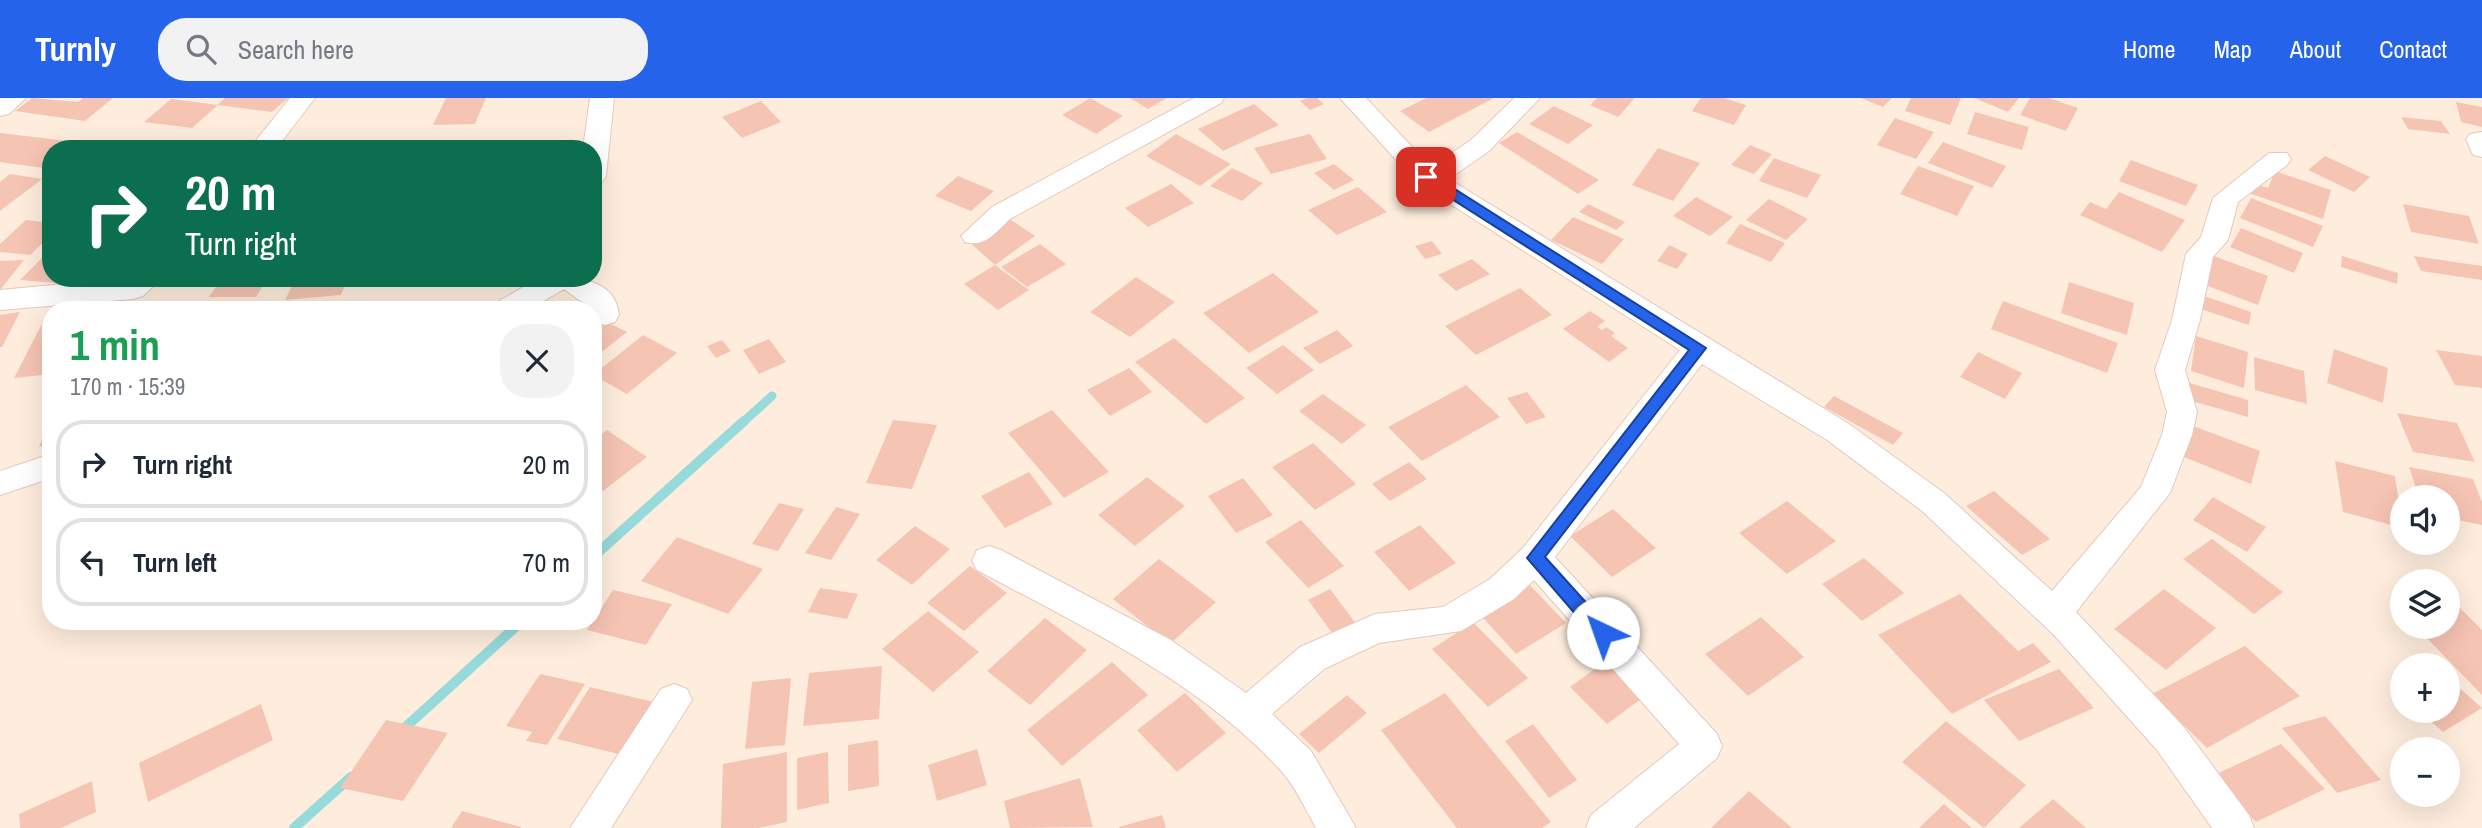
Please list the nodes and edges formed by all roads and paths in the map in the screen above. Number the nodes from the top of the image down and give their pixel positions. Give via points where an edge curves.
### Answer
1 (14, 98) edge
2 (303, 98) edge
3 (602, 98) edge
4 (1212, 98) edge
5 (1352, 98) edge
6 (1528, 98) edge
7 (0, 108) edge
8 (269, 140) edge
9 (597, 140) edge
10 (2278, 159) dead end
11 (1426, 177) junction
12 (975, 236) dead end
13 (136, 287) edge
14 (546, 287) edge
15 (581, 287) edge
16 (0, 300) edge
17 (521, 301) edge
18 (599, 301) edge
19 (602, 303) edge
20 (605, 315) dead end
21 (1698, 348) junction
22 (42, 469) edge
23 (0, 482) edge
24 (1535, 558) junction
25 (989, 560) dead end
26 (2054, 614) junction
27 (674, 700) dead end
28 (1247, 715) junction
29 (589, 828) edge
30 (1337, 828) edge
31 (1605, 828) edge
32 (2235, 828) edge

1 - 7 street
2 - 8 street
3 - 9 street
4 - 12 street via 1002,213
5 - 11 street
6 - 11 street via 1438,177
10 - 26 street via 2226,198 2214,240 2200,254 2186,320 2169,370 2182,412 2154,494
11 - 21 street
13 - 16 street
14 - 17 street
15 - 18 street
19 - 20 street
21 - 24 street
21 - 26 street via 1838,432 1933,502
22 - 23 street
24 - 28 street via 1502,589 1449,621 1376,629 1312,658
24 - 31 street via 1704,746
25 - 28 street via 1159,651
26 - 32 street via 2170,738
27 - 29 street
28 - 30 street via 1298,763

